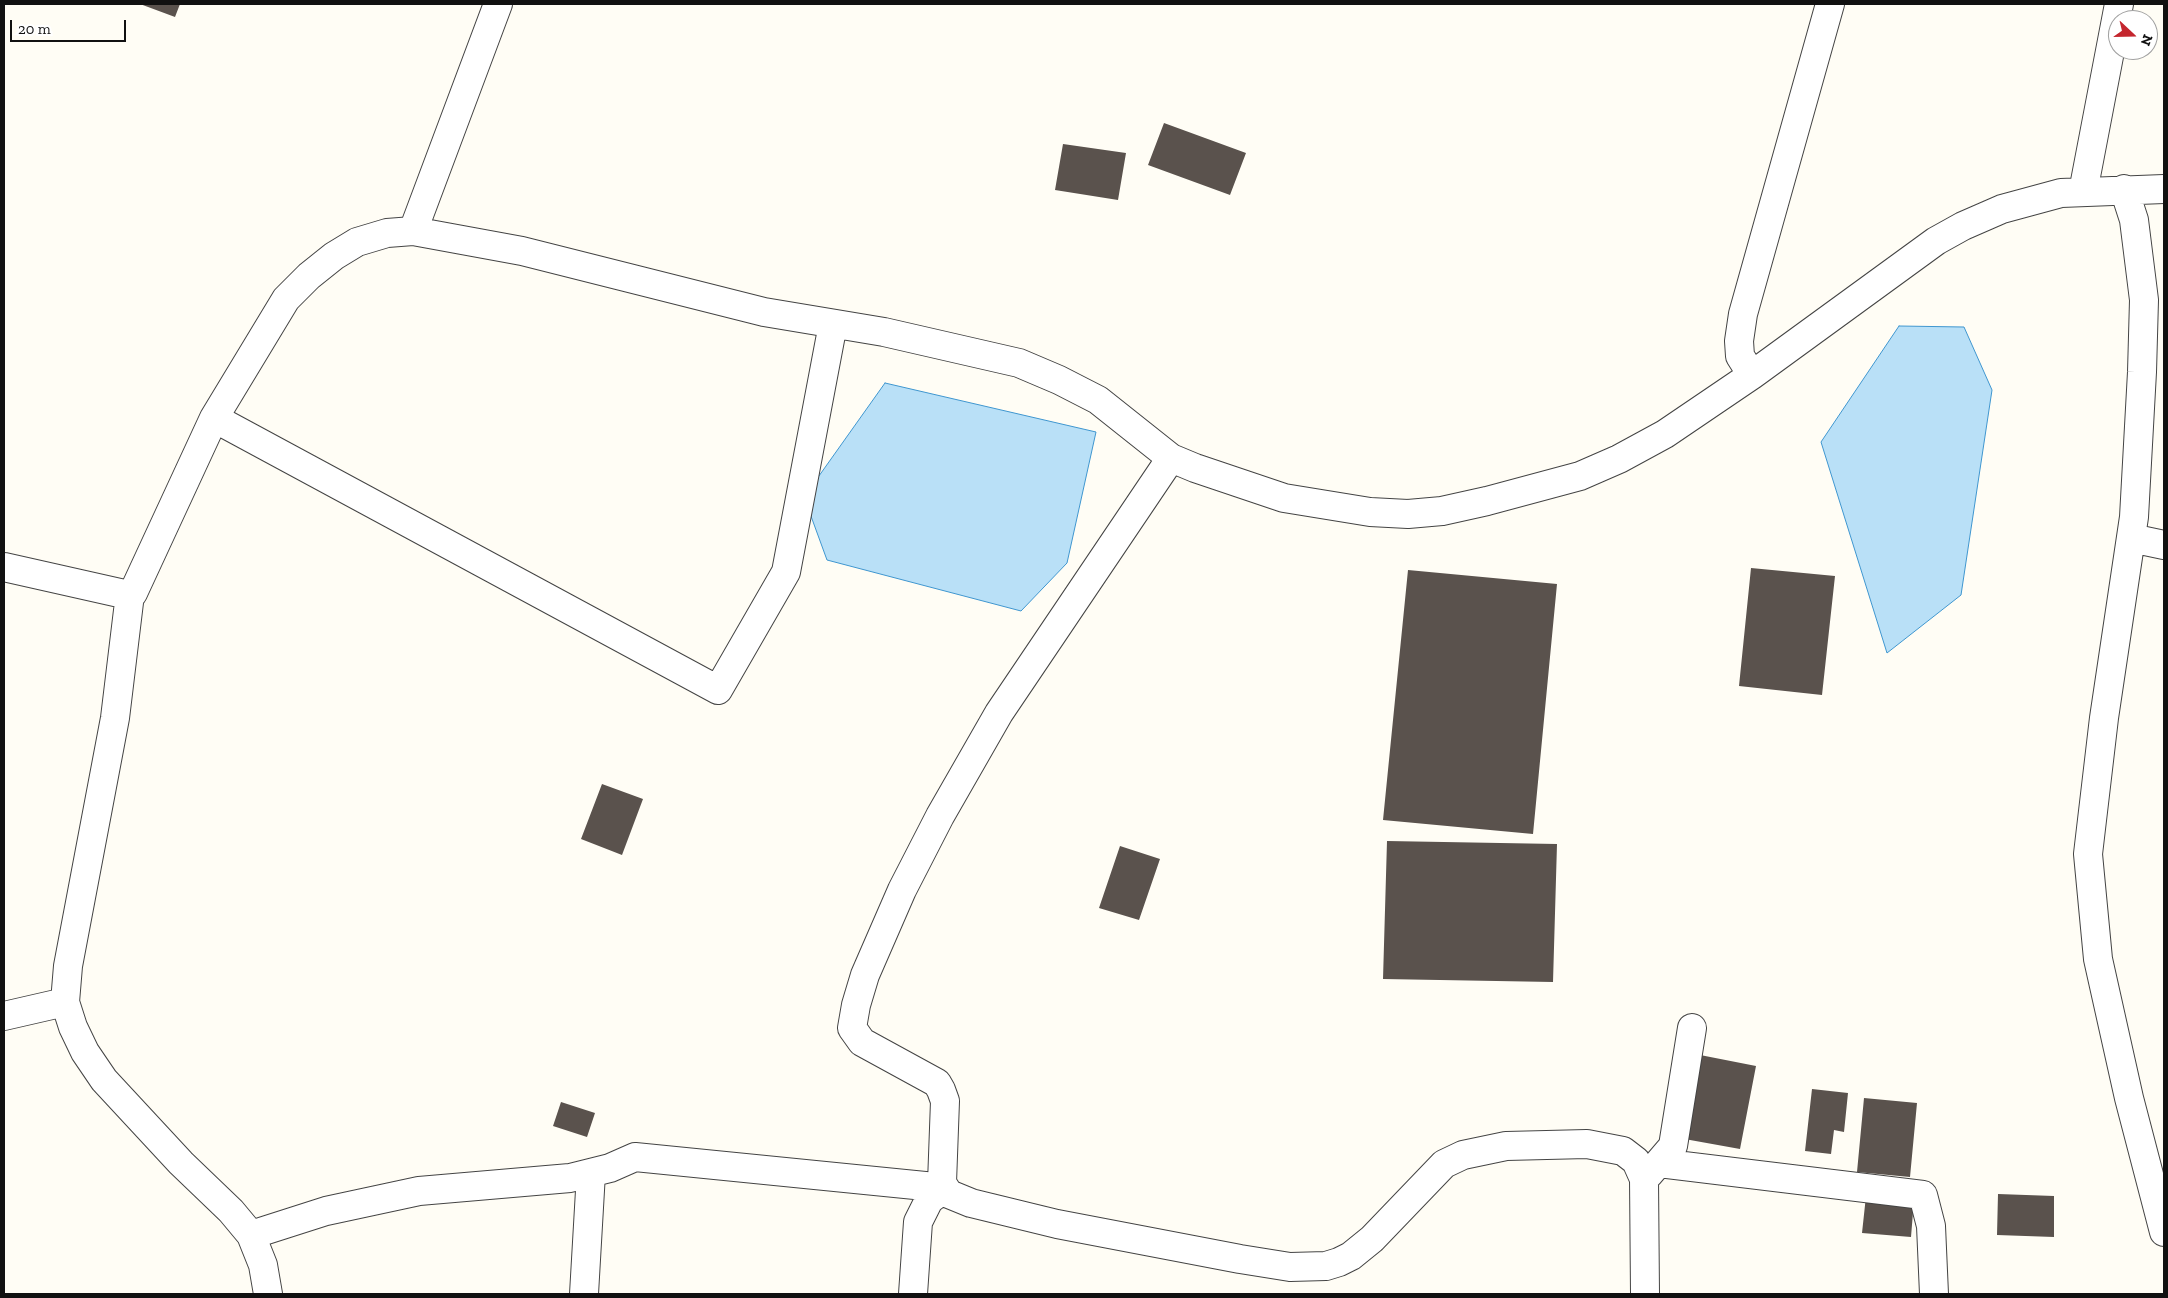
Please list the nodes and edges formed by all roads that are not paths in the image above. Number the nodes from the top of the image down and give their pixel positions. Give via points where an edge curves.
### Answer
1 (498, 4) edge
2 (1830, 4) edge
3 (2120, 4) edge
4 (2124, 189) junction
5 (2164, 189) edge
6 (2083, 192) junction
7 (413, 231) junction
8 (832, 324) junction
9 (1752, 375) junction
10 (214, 418) junction
11 (1172, 458) junction
12 (2130, 538) junction
13 (2164, 545) edge
14 (4, 567) edge
15 (130, 594) junction
16 (65, 1002) junction
17 (4, 1016) edge
18 (1692, 1028) dead end
19 (1744, 1158) dead end
20 (1659, 1163) junction
21 (591, 1173) junction
22 (945, 1188) junction
23 (2164, 1232) edge
24 (251, 1235) junction
25 (268, 1294) edge
26 (584, 1294) edge
27 (913, 1294) edge
28 (1645, 1294) edge
29 (1934, 1294) edge

1 - 7 street
2 - 9 street via 1743,314 1740,356
3 - 6 street
4 - 5 street
4 - 6 street
4 - 12 street via 2134,220 2144,300
6 - 9 street via 2061,193 2002,209 1963,226 1936,241
7 - 8 street via 522,251 764,312
7 - 10 street via 388,233 357,242 309,276 286,298
8 - 10 street via 786,572 718,690
8 - 11 street via 884,332 1019,363 1098,400
9 - 11 street via 1665,434 1619,459 1580,476 1442,511 1408,514 1370,512 1284,498
10 - 15 street via 136,589
11 - 22 street via 999,713 902,890 865,975 852,1028 862,1042 937,1083 942,1090 945,1102 942,1183
12 - 13 street
12 - 23 street via 2088,854 2098,959 2129,1098
14 - 15 street
15 - 16 street via 115,718 68,966
16 - 17 street
16 - 24 street via 85,1052 104,1080
18 - 20 street
19 - 20 street
20 - 22 street via 1636,1161 1623,1150 1587,1144 1506,1146 1481,1151 1444,1164 1372,1239 1350,1256 1326,1266 1308,1267 1222,1256 1057,1224 956,1198
20 - 28 street
20 - 29 street via 1923,1195 1931,1226
21 - 22 street via 635,1157
21 - 24 street via 570,1178 419,1191 326,1211
21 - 26 street
22 - 27 street via 929,1200 918,1222
24 - 25 street via 264,1265

